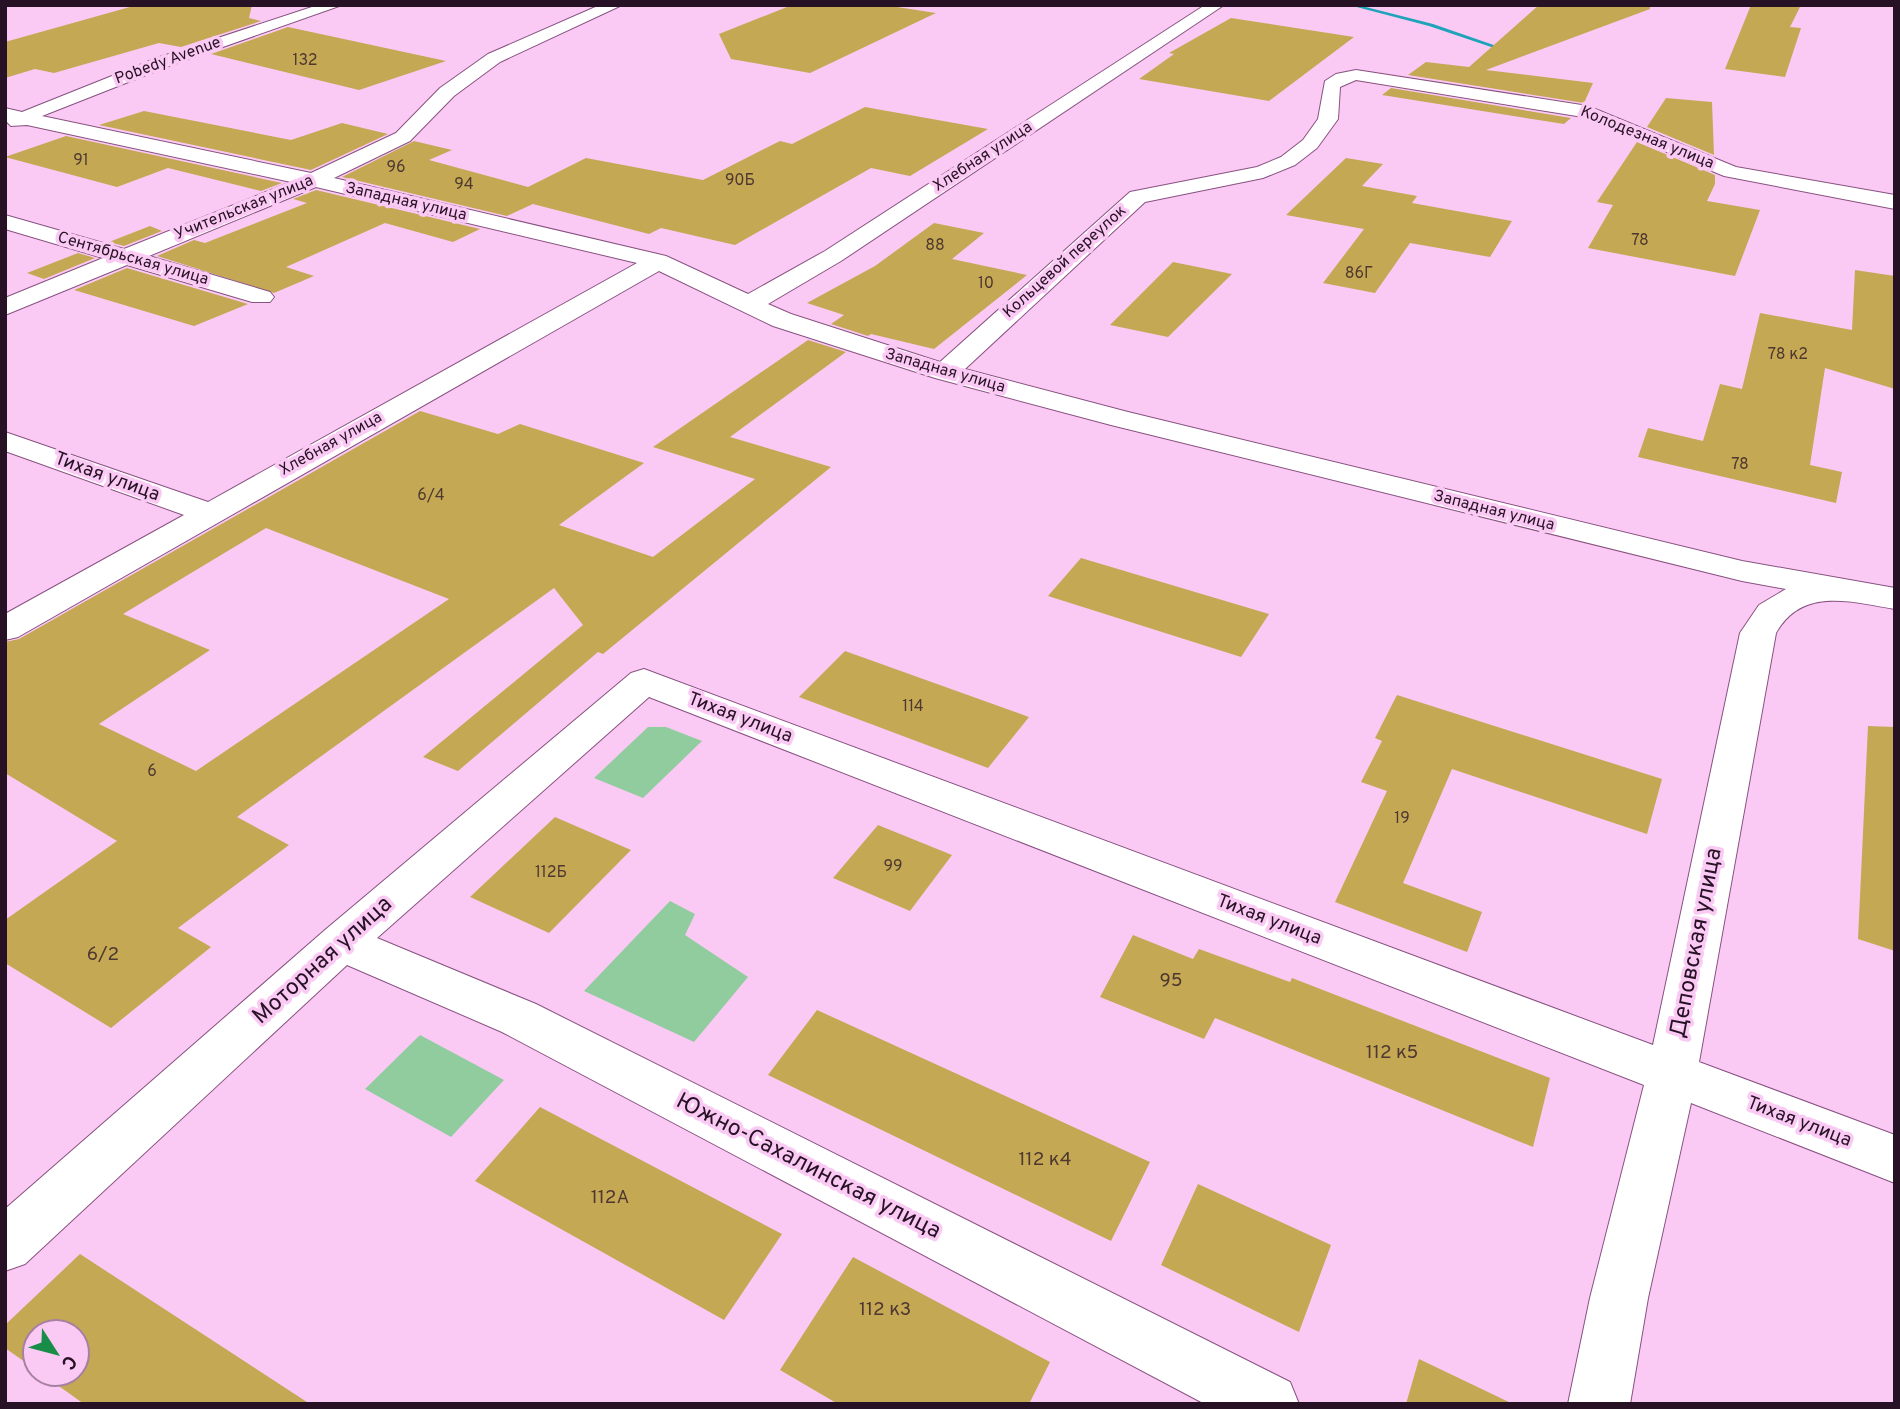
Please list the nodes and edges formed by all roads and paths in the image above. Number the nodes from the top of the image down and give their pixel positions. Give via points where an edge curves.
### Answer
1 (334, 5) edge
2 (614, 5) edge
3 (1216, 5) edge
4 (1356, 75) joint
5 (12, 119) edge
6 (314, 180) junction
7 (1895, 202) edge
8 (5, 222) edge
9 (126, 256) junction
10 (658, 261) junction
11 (261, 297) dead end
12 (748, 304) junction
13 (5, 307) edge
14 (945, 372) junction
15 (5, 441) edge
16 (209, 513) junction
17 (1895, 579) edge
18 (1829, 589) junction
19 (1895, 599) edge
20 (5, 629) edge
21 (645, 681) joint
22 (341, 943) junction
23 (1672, 1074) junction
24 (1895, 1158) edge
25 (5, 1245) edge
26 (1268, 1404) edge
27 (1599, 1404) edge

1 - 5 street, Pobedy Avenue
2 - 6 street, Учительская улица via 494,58 447,92 403,137
3 - 12 street, Хлебная улица via 832,256
4 - 7 street, Колодезная улица via 1588,112 1731,172
4 - 14 street, Кольцевой переулок via 1331,85 1328,119 1310,144 1288,161 1263,172 1138,197
5 - 6 street, Западная улица
6 - 9 street, Учительская улица
6 - 10 street, Западная улица
8 - 9 street, Сентябрьская улица
9 - 11 street, Сентябрьская улица
9 - 13 street, Учительская улица
10 - 12 street, Западная улица
10 - 16 street, Хлебная улица
12 - 14 street, Западная улица via 859,347
14 - 18 street, Западная улица via 1161,429
15 - 16 street, Тихая улица
16 - 20 street, Хлебная улица
17 - 18 street, Деповская улица
18 - 19 street, Западная улица
18 - 23 street, Деповская улица via 1787,600 1769,612 1758,633
21 - 22 street, Моторная улица
21 - 23 street, Тихая улица
22 - 25 street, Моторная улица
22 - 26 street, Южно-Сахалинская улица via 519,1018
23 - 24 street, Тихая улица
23 - 27 street, Деповская улица

